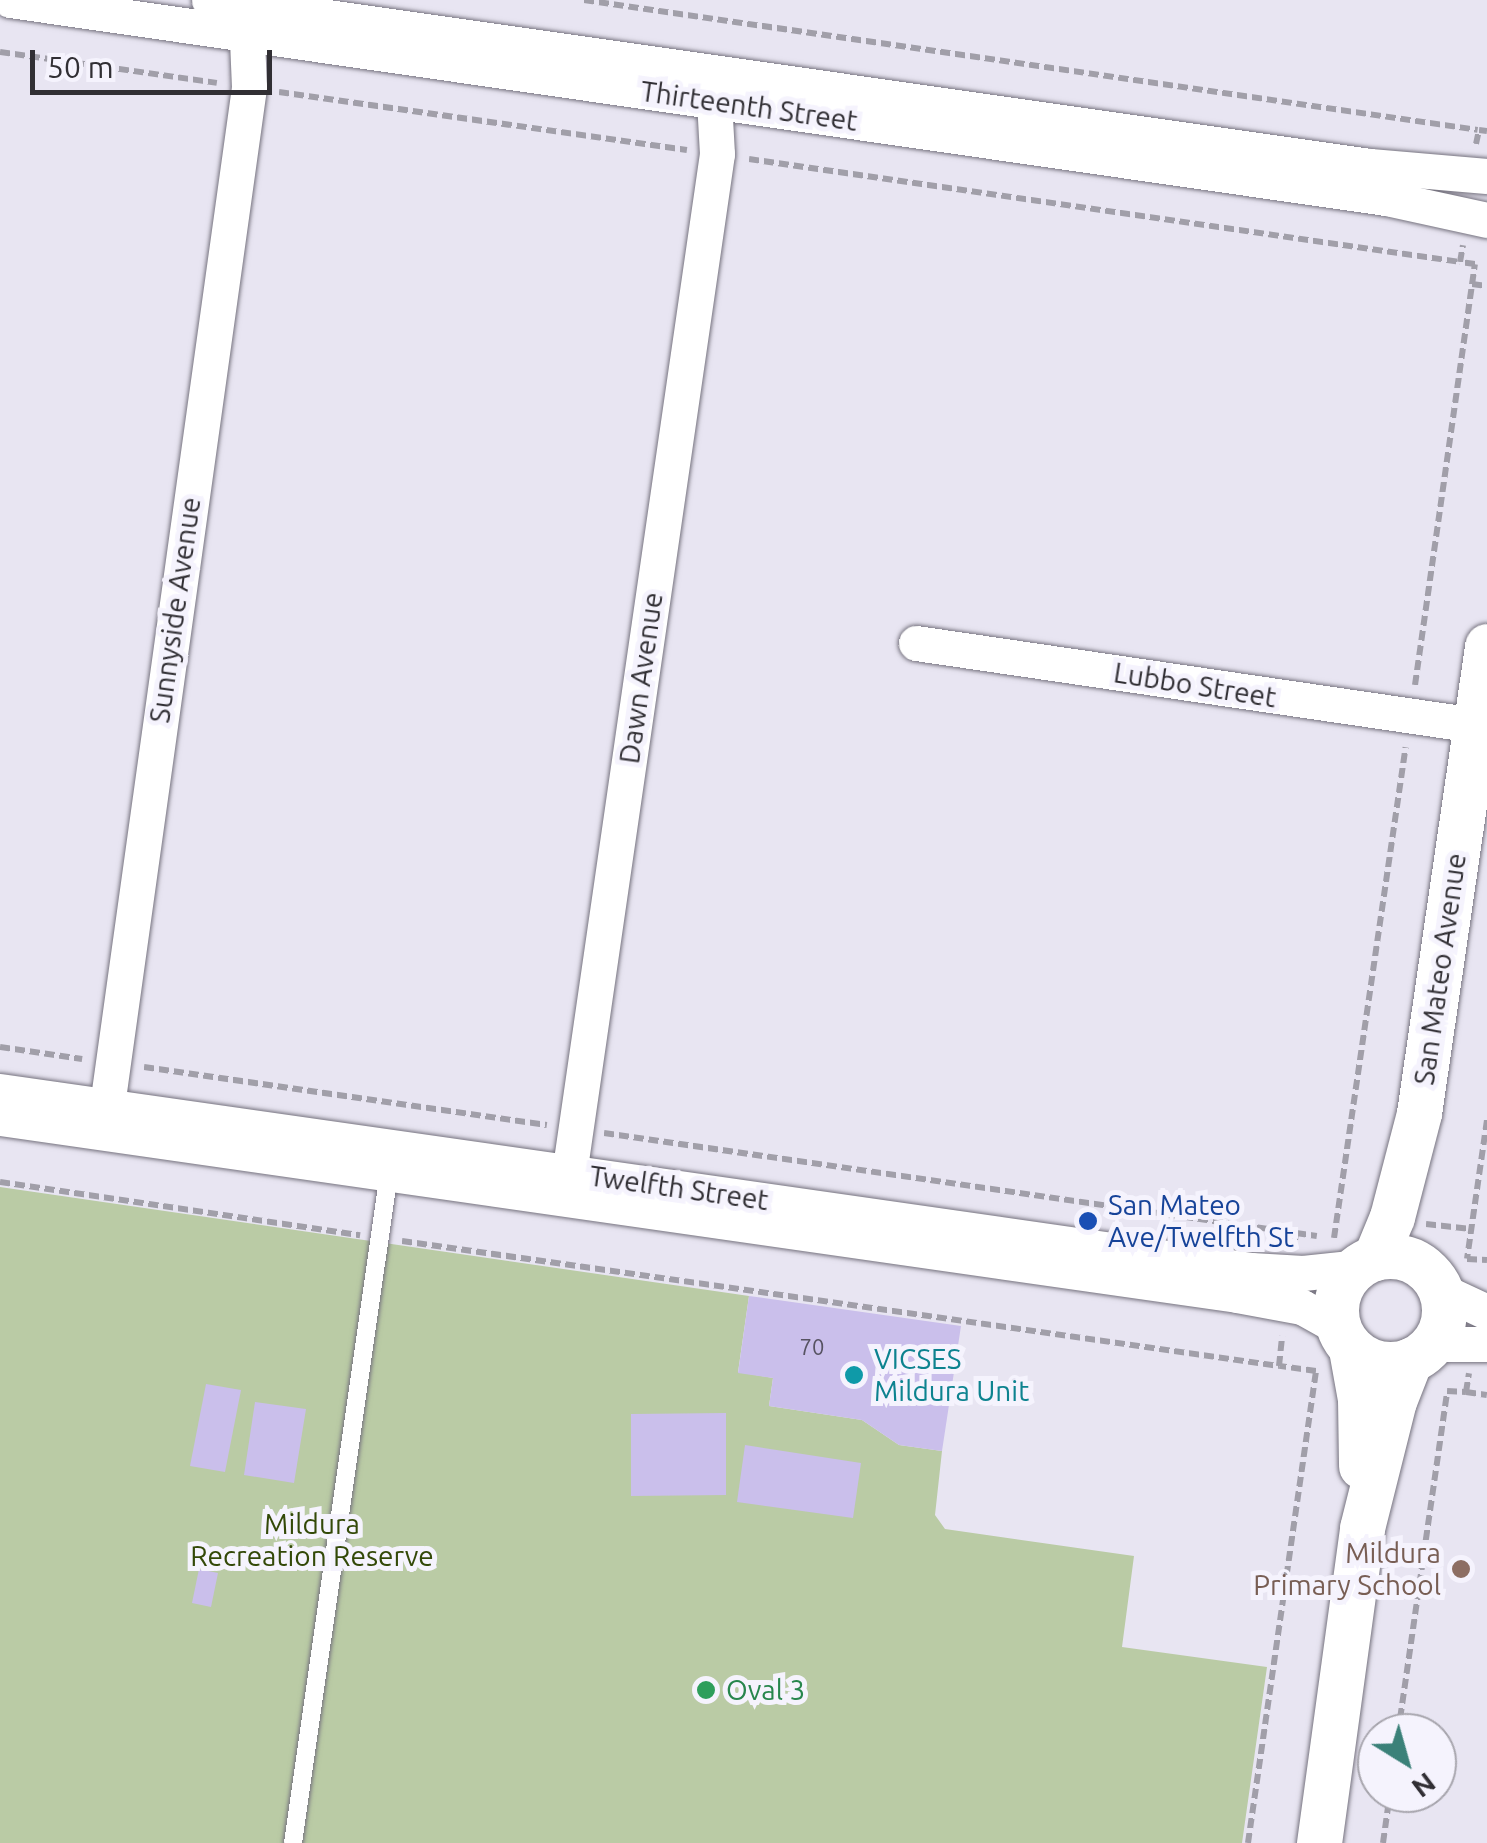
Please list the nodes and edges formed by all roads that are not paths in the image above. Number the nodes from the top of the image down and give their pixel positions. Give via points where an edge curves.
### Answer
1 (209, 0) edge
2 (21, 1) edge
3 (260, 22) junction
4 (727, 89) junction
5 (1479, 176) edge
6 (1477, 218) edge
7 (916, 643) dead end
8 (1487, 646) edge
9 (1475, 725) junction
10 (0, 1091) edge
11 (1418, 1113) junction
12 (0, 1118) edge
13 (105, 1120) junction
14 (389, 1173) junction
15 (567, 1187) junction
16 (1366, 1262) junction
17 (1432, 1279) junction
18 (1288, 1288) junction
19 (1487, 1312) edge
20 (1344, 1338) junction
21 (1487, 1344) edge
22 (1421, 1352) junction
23 (1362, 1528) junction
24 (293, 1843) edge
25 (1319, 1843) edge

1 - 3 street, Thirteenth Street
2 - 3 street, Thirteenth Street
3 - 4 street, Thirteenth Street
3 - 13 street, Sunnyside Avenue
4 - 5 street, Thirteenth Street
4 - 6 street, Thirteenth Street
4 - 15 street, Dawn Avenue
7 - 9 street, Lubbo Street
8 - 9 street, San Mateo Avenue
9 - 11 street, San Mateo Avenue
10 - 13 street, Twelfth Street
11 - 16 street, San Mateo Avenue via 1392,1217
11 - 17 street, San Mateo Avenue
12 - 13 street, Twelfth Street
13 - 14 street, Twelfth Street
13 - 15 street, Twelfth Street
14 - 15 street, Twelfth Street
14 - 24 lane
15 - 18 street, Twelfth Street
16 - 17 street via 1392,1256
16 - 18 street, Twelfth Street
16 - 20 street via 1338,1293
17 - 19 street
17 - 22 street via 1444,1318
18 - 20 street, Twelfth Street
20 - 22 street via 1379,1364
20 - 23 street via 1360,1399
21 - 22 street
22 - 23 street via 1394,1402
23 - 25 street

